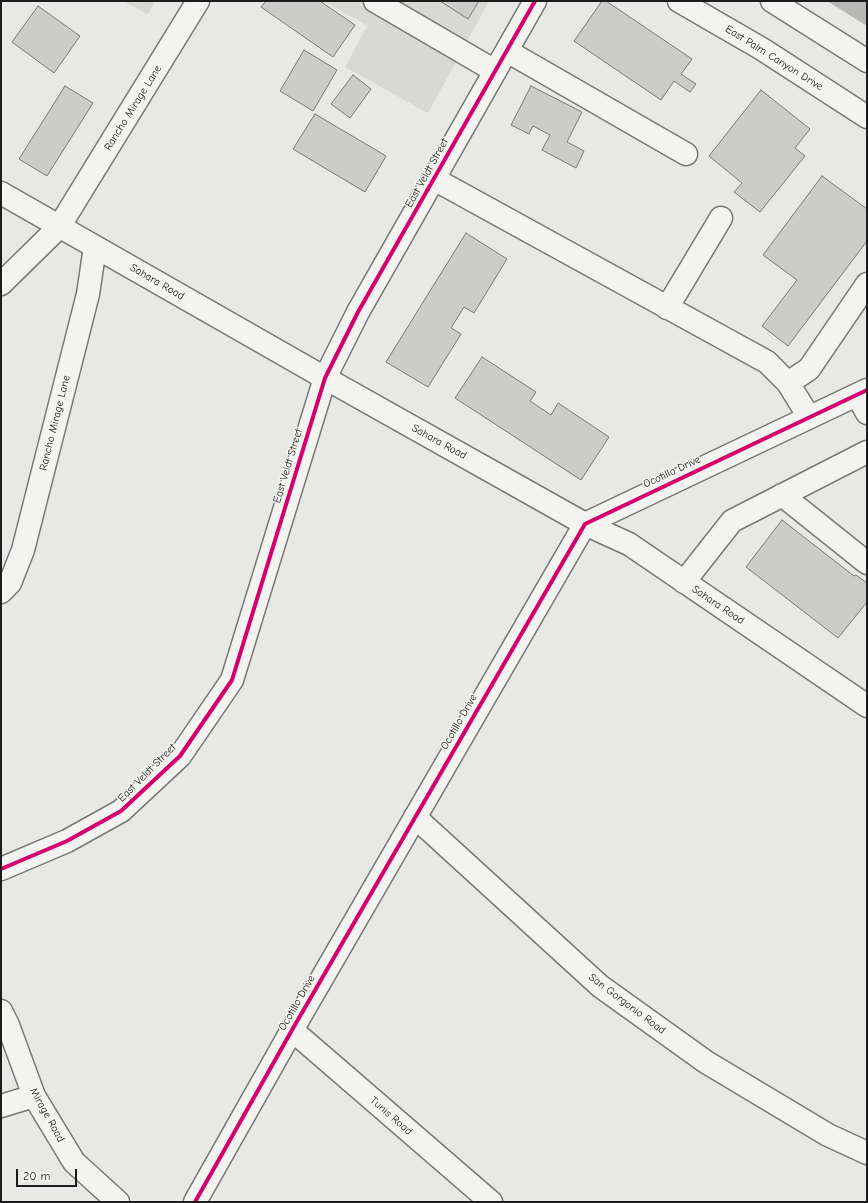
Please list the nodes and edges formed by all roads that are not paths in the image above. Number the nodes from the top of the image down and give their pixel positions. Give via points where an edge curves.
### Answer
1 (198, 1) edge
2 (535, 1) edge
3 (679, 1) edge
4 (772, 1) edge
5 (382, 5) edge
6 (507, 51) junction
7 (867, 61) edge
8 (495, 71) junction
9 (867, 117) edge
10 (686, 154) dead end
11 (434, 179) junction
12 (1, 193) edge
13 (721, 218) dead end
14 (59, 227) junction
15 (95, 247) junction
16 (1, 284) edge
17 (867, 284) edge
18 (667, 308) junction
19 (325, 378) junction
20 (788, 383) junction
21 (864, 399) edge
22 (809, 417) junction
23 (867, 452) edge
24 (782, 495) junction
25 (585, 524) junction
26 (867, 563) edge
27 (684, 582) junction
28 (1, 592) edge
29 (867, 706) edge
30 (415, 817) junction
31 (1, 869) edge
32 (1, 1012) edge
33 (292, 1030) junction
34 (34, 1096) junction
35 (1, 1106) edge
36 (867, 1153) edge
37 (118, 1202) edge
38 (195, 1202) edge
39 (491, 1202) edge

1 - 14 street, Rancho Mirage Lane
2 - 6 street, East Veldt Street
3 - 9 street, East Palm Canyon Drive via 762,49
4 - 7 street
5 - 8 street
6 - 8 street, East Veldt Street
6 - 10 street
8 - 11 street, East Veldt Street
11 - 18 street
11 - 19 street, East Veldt Street via 358,312
12 - 14 street, Sahara Road
13 - 18 street
14 - 15 street, Sahara Road
14 - 16 street, Rancho Mirage Lane
15 - 19 street, Sahara Road
15 - 28 street, Rancho Mirage Lane via 88,294 23,550 10,583
17 - 20 street via 809,368
18 - 20 street via 767,362
19 - 25 street, Sahara Road
19 - 31 street, East Veldt Street via 232,680 180,756 121,811 67,841
20 - 22 street
21 - 22 street, Ocotillo Drive
22 - 25 street, Ocotillo Drive
23 - 24 street
24 - 26 street
24 - 27 street via 732,521
25 - 27 street, Sahara Road via 629,544
25 - 30 street, Ocotillo Drive
27 - 29 street, Sahara Road
30 - 33 street, Ocotillo Drive
30 - 36 street, San Gorgonio Road via 600,986 706,1062 828,1135
32 - 34 street, Mirage Road
33 - 38 street, Ocotillo Drive
33 - 39 street, Tunis Road
34 - 35 street
34 - 37 street, Mirage Road via 74,1162

